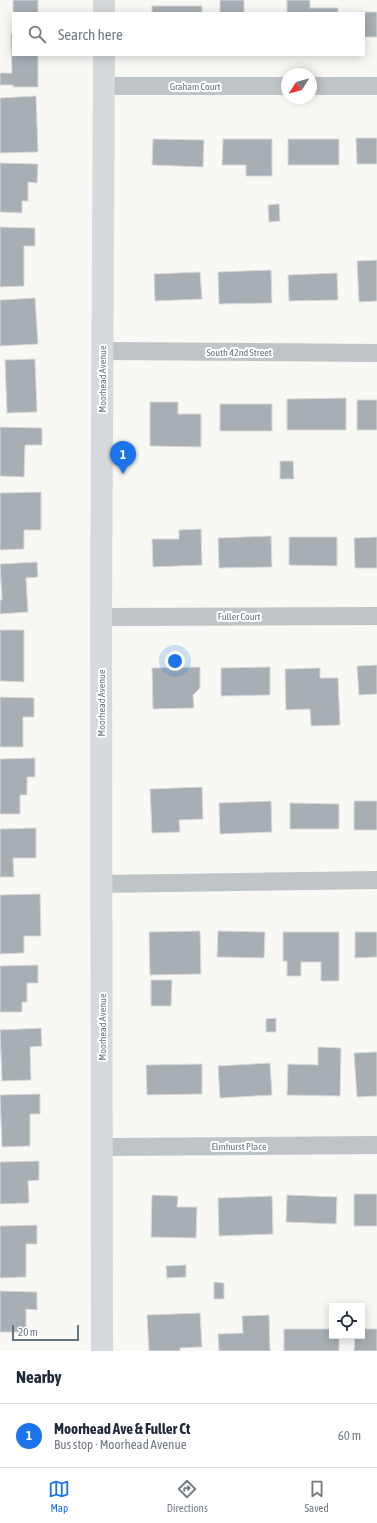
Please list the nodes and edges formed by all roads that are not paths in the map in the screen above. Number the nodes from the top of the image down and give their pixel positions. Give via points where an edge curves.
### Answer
1 (104, 0) edge
2 (104, 12) edge
3 (104, 56) edge
4 (104, 86) junction
5 (281, 86) edge
6 (317, 86) edge
7 (377, 86) edge
8 (102, 351) junction
9 (377, 353) edge
10 (377, 616) edge
11 (101, 617) junction
12 (377, 880) edge
13 (101, 884) junction
14 (377, 1145) edge
15 (102, 1147) junction
16 (102, 1351) edge

1 - 2 street
3 - 4 street, Moorhead Avenue
4 - 5 street, Graham Court
4 - 8 street, Moorhead Avenue
6 - 7 street
8 - 9 street, South 42nd Street
8 - 11 street, Moorhead Avenue
10 - 11 street, Fuller Court
11 - 13 street, Moorhead Avenue
12 - 13 street
13 - 15 street, Moorhead Avenue
14 - 15 street, Elmhurst Place
15 - 16 street, Moorhead Avenue

